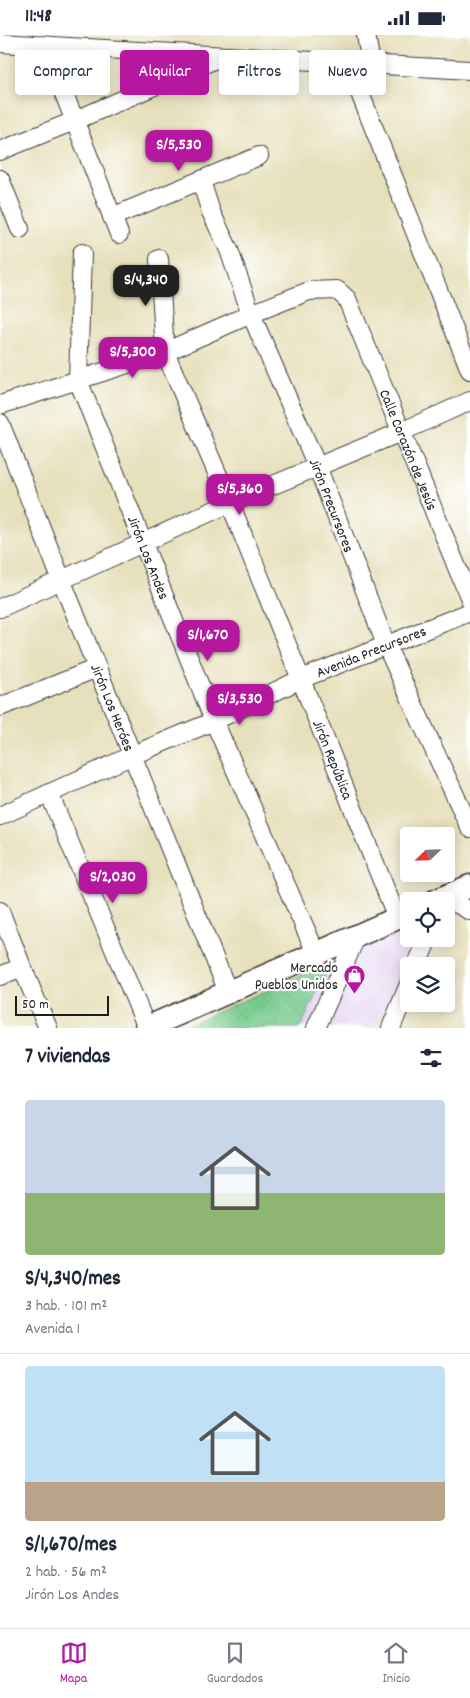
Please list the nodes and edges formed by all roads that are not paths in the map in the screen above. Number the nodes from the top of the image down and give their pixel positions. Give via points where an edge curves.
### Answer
1 (366, 35) edge
2 (0, 43) edge
3 (45, 45) junction
4 (369, 50) edge
5 (219, 55) edge
6 (219, 57) edge
7 (386, 65) edge
8 (470, 69) edge
9 (361, 95) edge
10 (74, 121) junction
11 (0, 151) edge
12 (259, 155) dead end
13 (0, 179) edge
14 (201, 181) junction
15 (112, 217) junction
16 (20, 229) dead end
17 (119, 234) dead end
18 (82, 253) dead end
19 (159, 259) dead end
20 (251, 314) junction
21 (165, 352) junction
22 (470, 370) edge
23 (78, 380) junction
24 (470, 401) edge
25 (0, 405) edge
26 (0, 423) edge
27 (400, 432) junction
28 (317, 466) junction
29 (230, 503) junction
30 (143, 543) junction
31 (61, 579) junction
32 (470, 599) edge
33 (0, 609) edge
34 (470, 612) edge
35 (386, 645) junction
36 (97, 668) junction
37 (301, 679) junction
38 (0, 707) edge
39 (214, 721) junction
40 (133, 755) junction
41 (49, 793) junction
42 (0, 815) edge
43 (470, 828) edge
44 (470, 886) edge
45 (455, 893) edge
46 (455, 905) edge
47 (400, 908) edge
48 (0, 911) edge
49 (470, 911) edge
50 (400, 916) edge
51 (357, 935) junction
52 (316, 953) junction
53 (22, 967) junction
54 (0, 976) edge
55 (228, 992) junction
56 (400, 1006) edge
57 (48, 1028) edge
58 (146, 1028) edge
59 (316, 1028) edge
60 (391, 1028) edge

1 - 4 street
2 - 3 street
3 - 5 street
3 - 10 street
6 - 10 street
7 - 8 street
9 - 22 street
10 - 11 street
10 - 15 street
12 - 14 street
13 - 16 street
14 - 15 street
14 - 20 street, Jirón Precursores
15 - 17 street
18 - 23 street
19 - 21 street, Jirón República
20 - 21 street
20 - 27 street, Calle Corazón de Jesús via 309,291 336,289 347,299
20 - 28 street, Jirón Precursores
21 - 23 street
21 - 29 street, Jirón República
23 - 25 street
23 - 30 street, Jirón Los Andes
24 - 27 street
26 - 31 street, Jirón Los Heróes
27 - 28 street
27 - 32 street, Calle Corazón de Jesús
28 - 29 street
28 - 35 street, Jirón Precursores
29 - 30 street
29 - 37 street, Jirón República
30 - 31 street
30 - 39 street, Jirón Los Andes
31 - 33 street
31 - 36 street, Jirón Los Heróes
34 - 35 street, Avenida Precursores
35 - 37 street, Avenida Precursores
35 - 43 street, Jirón Precursores
36 - 38 street
36 - 40 street, Jirón Los Heróes
37 - 39 street, Avenida Precursores
37 - 47 street, Jirón República
39 - 40 street, Avenida Precursores
39 - 52 street, Jirón Los Andes
40 - 41 street, Avenida Precursores
40 - 55 street, Jirón Los Heróes
41 - 42 street, Avenida Precursores
41 - 58 street
44 - 45 main road
46 - 49 street
48 - 53 street
50 - 51 main road
51 - 52 main road
51 - 59 street
52 - 55 main road
53 - 54 street
53 - 57 street
55 - 58 main road
56 - 60 street

